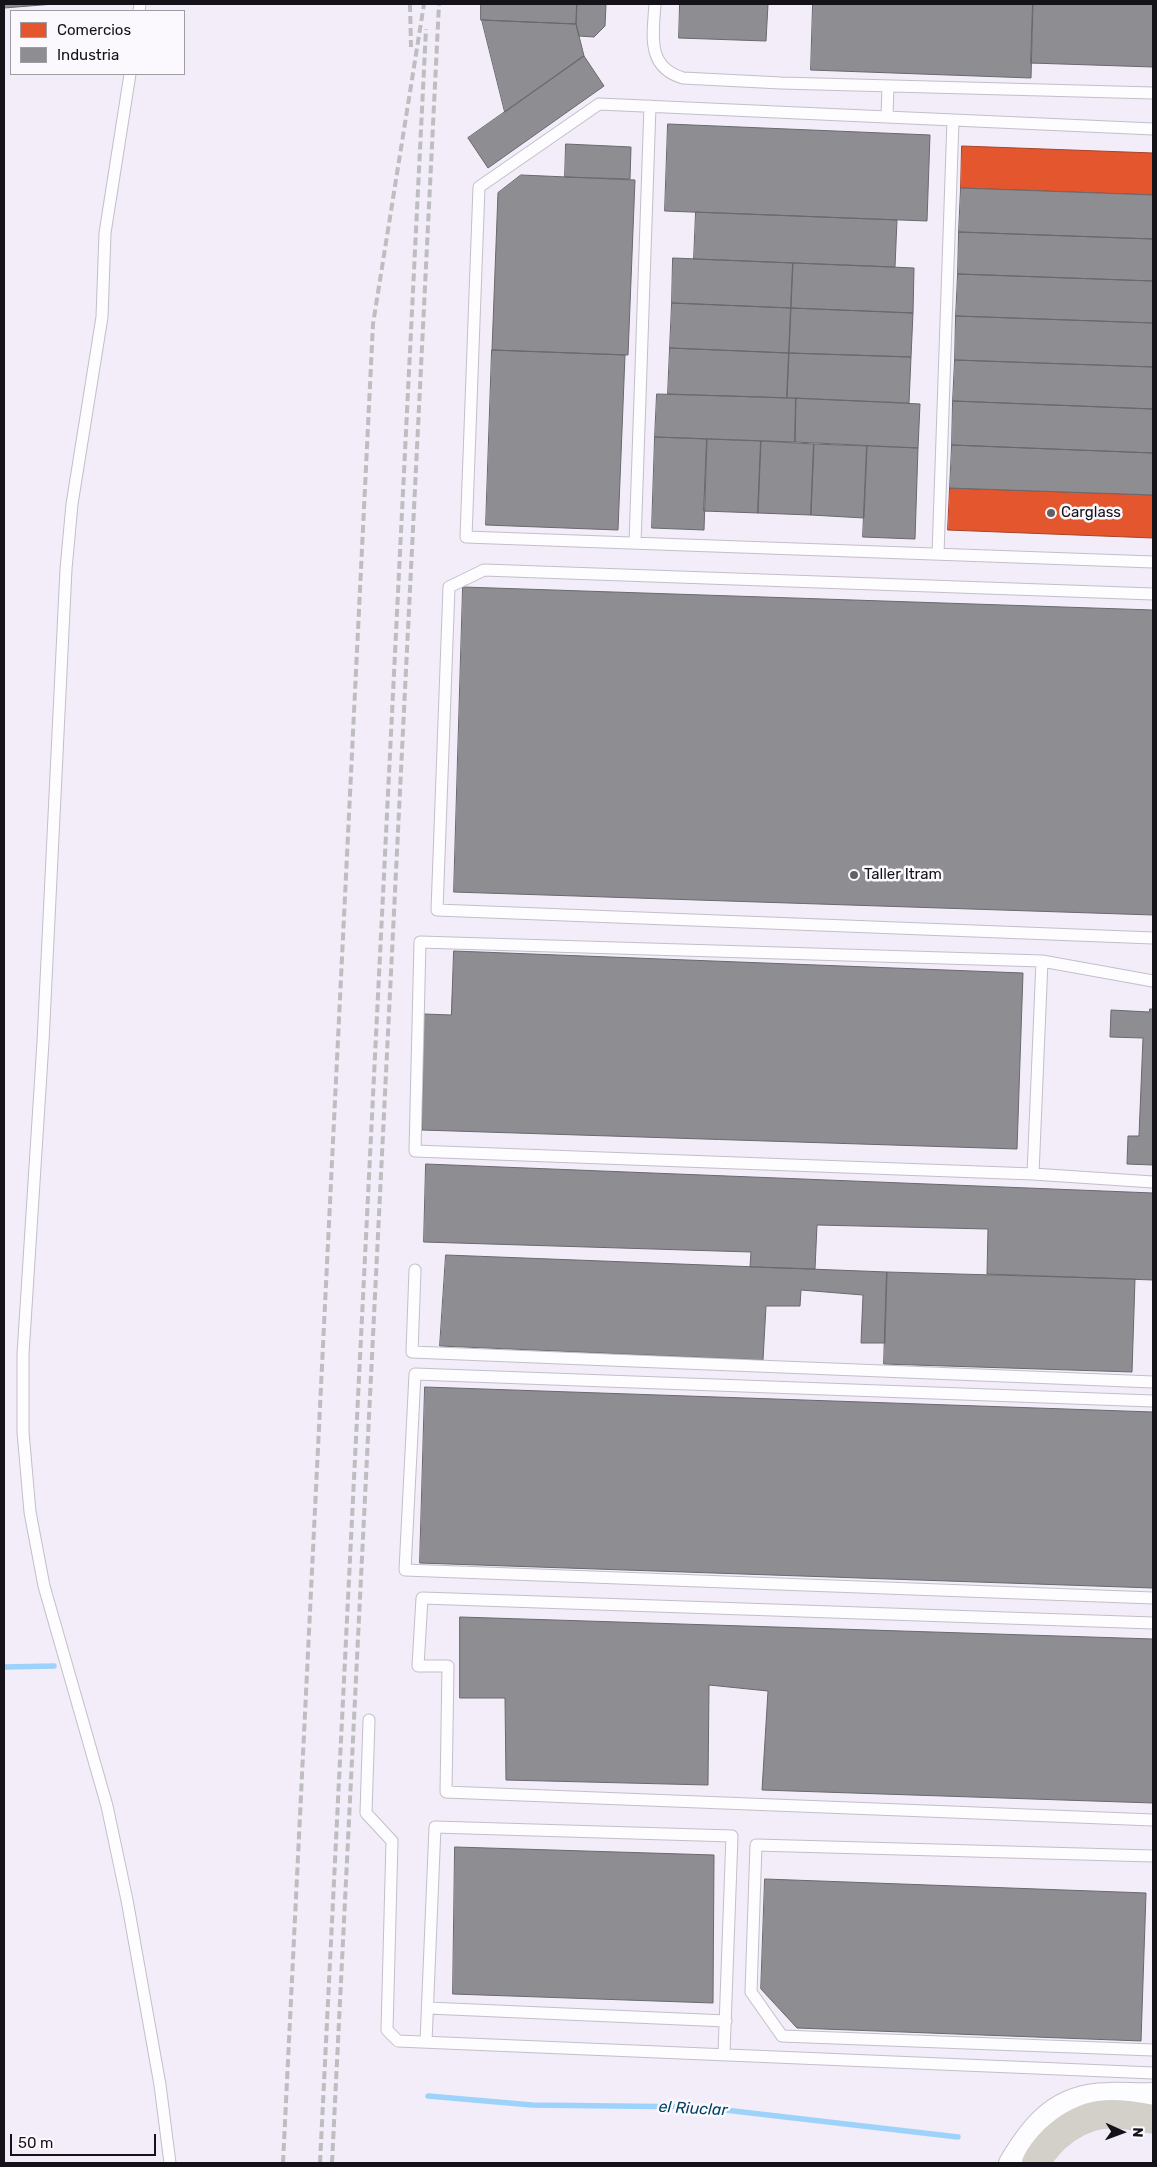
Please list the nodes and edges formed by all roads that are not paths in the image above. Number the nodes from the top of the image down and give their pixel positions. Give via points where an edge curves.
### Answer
1 (655, 4) edge
2 (130, 75) edge
3 (888, 86) junction
4 (1153, 93) edge
5 (650, 106) junction
6 (887, 117) junction
7 (953, 120) junction
8 (1153, 129) edge
9 (634, 543) junction
10 (938, 554) junction
11 (1153, 562) edge
12 (1153, 594) edge
13 (1153, 938) edge
14 (1042, 961) junction
15 (1153, 981) edge
16 (1034, 1174) junction
17 (1153, 1182) edge
18 (415, 1270) dead end
19 (1153, 1382) edge
20 (1153, 1401) edge
21 (1153, 1598) edge
22 (1153, 1624) edge
23 (369, 1720) dead end
24 (1153, 1820) edge
25 (1153, 1856) edge
26 (428, 2008) junction
27 (726, 2021) junction
28 (426, 2042) junction
29 (1153, 2050) edge
30 (724, 2053) junction
31 (1153, 2073) edge
32 (1153, 2094) edge
33 (1153, 2119) edge
34 (170, 2163) edge
35 (1010, 2163) edge
36 (1036, 2163) edge

1 - 3 lane via 653,44 658,61 668,74 683,78
2 - 34 lane via 105,233 102,317 72,504 66,569 23,1354 23,1432 30,1512 44,1586 107,1806 160,2085
3 - 4 lane
3 - 6 lane
5 - 6 lane
5 - 9 lane
5 - 9 lane via 599,104 479,187 466,537
6 - 7 lane
7 - 8 lane
7 - 10 lane
9 - 10 lane
10 - 11 lane
12 - 13 lane via 484,570 449,587 437,910
14 - 15 lane
14 - 16 lane
14 - 16 lane via 420,942 415,1151
16 - 17 lane
18 - 19 lane via 412,1352
20 - 21 lane via 415,1374 405,1570
22 - 24 lane via 422,1598 418,1666 448,1666 446,1792
23 - 28 lane via 366,1814 392,1841 387,2030 398,2041
25 - 29 lane via 756,1845 751,1992 782,2036
26 - 27 lane
26 - 27 lane via 435,1827 732,1836
26 - 28 lane
27 - 30 lane
28 - 30 lane
30 - 31 lane
32 - 35 street via 1105,2094 1060,2105 1042,2117
33 - 36 highway via 1119,2112 1091,2116 1070,2124 1050,2143

